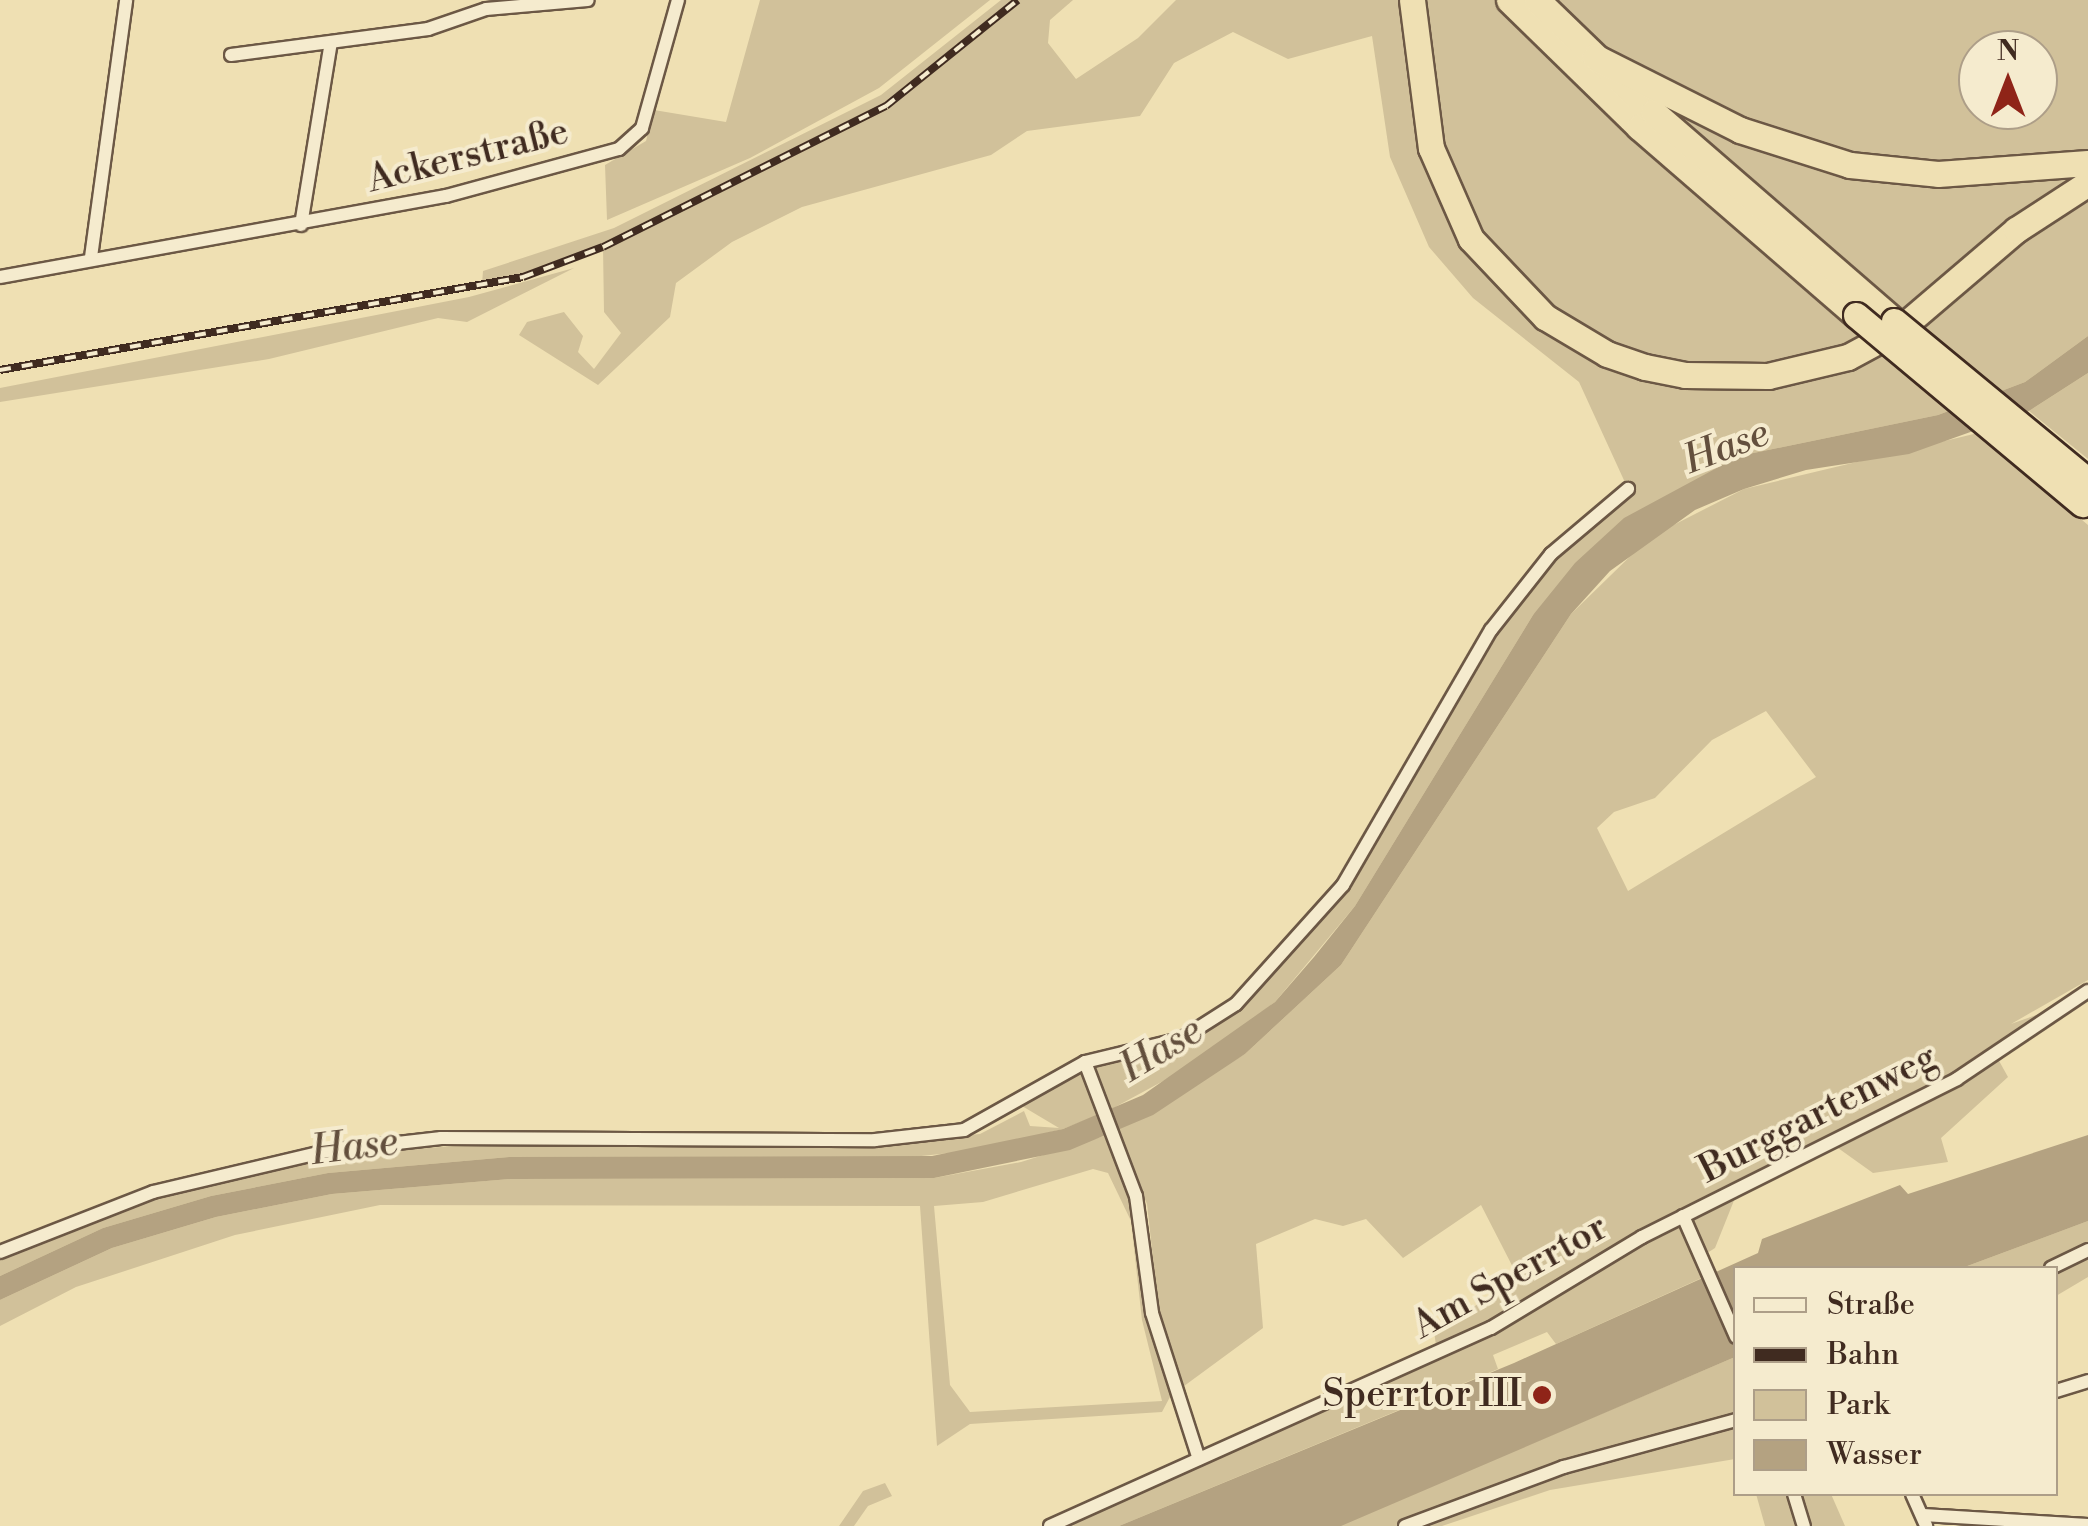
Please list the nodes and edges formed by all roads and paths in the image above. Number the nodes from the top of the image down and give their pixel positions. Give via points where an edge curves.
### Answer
1 (126, 0) edge
2 (588, 0) edge
3 (678, 0) edge
4 (1412, 0) edge
5 (1508, 0) edge
6 (1537, 0) edge
7 (331, 42) junction
8 (231, 55) dead end
9 (1594, 57) junction
10 (2088, 163) edge
11 (2088, 183) edge
12 (301, 225) junction
13 (91, 257) junction
14 (0, 277) edge
15 (1864, 309) junction
16 (1628, 488) dead end
17 (2086, 498) edge
18 (2088, 991) edge
19 (1085, 1062) junction
20 (1683, 1216) junction
21 (2088, 1250) edge
22 (0, 1252) edge
23 (2055, 1266) edge
24 (1733, 1329) edge
25 (2088, 1380) edge
26 (2058, 1390) edge
27 (1733, 1421) edge
28 (1200, 1459) junction
29 (1795, 1496) edge
30 (1913, 1496) edge
31 (1924, 1520) edge
32 (2088, 1525) edge
33 (1050, 1526) edge
34 (1406, 1526) edge
35 (1804, 1526) edge

1 - 13 street
2 - 7 street via 486,9 428,29
3 - 12 street, Ackerstraße via 642,128 619,149 446,196
4 - 11 highway via 1431,148 1472,239 1545,317 1607,354 1645,367 1685,376 1768,376 1848,357 1900,329 2016,230
5 - 15 highway via 1639,127
6 - 9 highway
7 - 8 street
7 - 12 street, Ackerstraße
9 - 10 highway via 1740,130 1850,165 1984,174
9 - 15 highway
12 - 13 street, Ackerstraße
13 - 14 street, Ackerstraße
15 - 17 highway, bridge
16 - 19 street via 1551,554 1490,630 1343,886 1282,955 1212,1024
18 - 20 street, Burggartenweg via 1943,1087
19 - 22 street via 964,1130 875,1140 442,1138 327,1151 152,1192
19 - 28 street via 1142,1222 1152,1313 1172,1390
20 - 24 street, Burggartenweg
20 - 28 street, Am Sperrtor via 1442,1353
21 - 23 street
25 - 26 street
27 - 34 street via 1564,1467
28 - 33 street, Am Sperrtor
29 - 35 street
30 - 31 street
31 - 32 street

